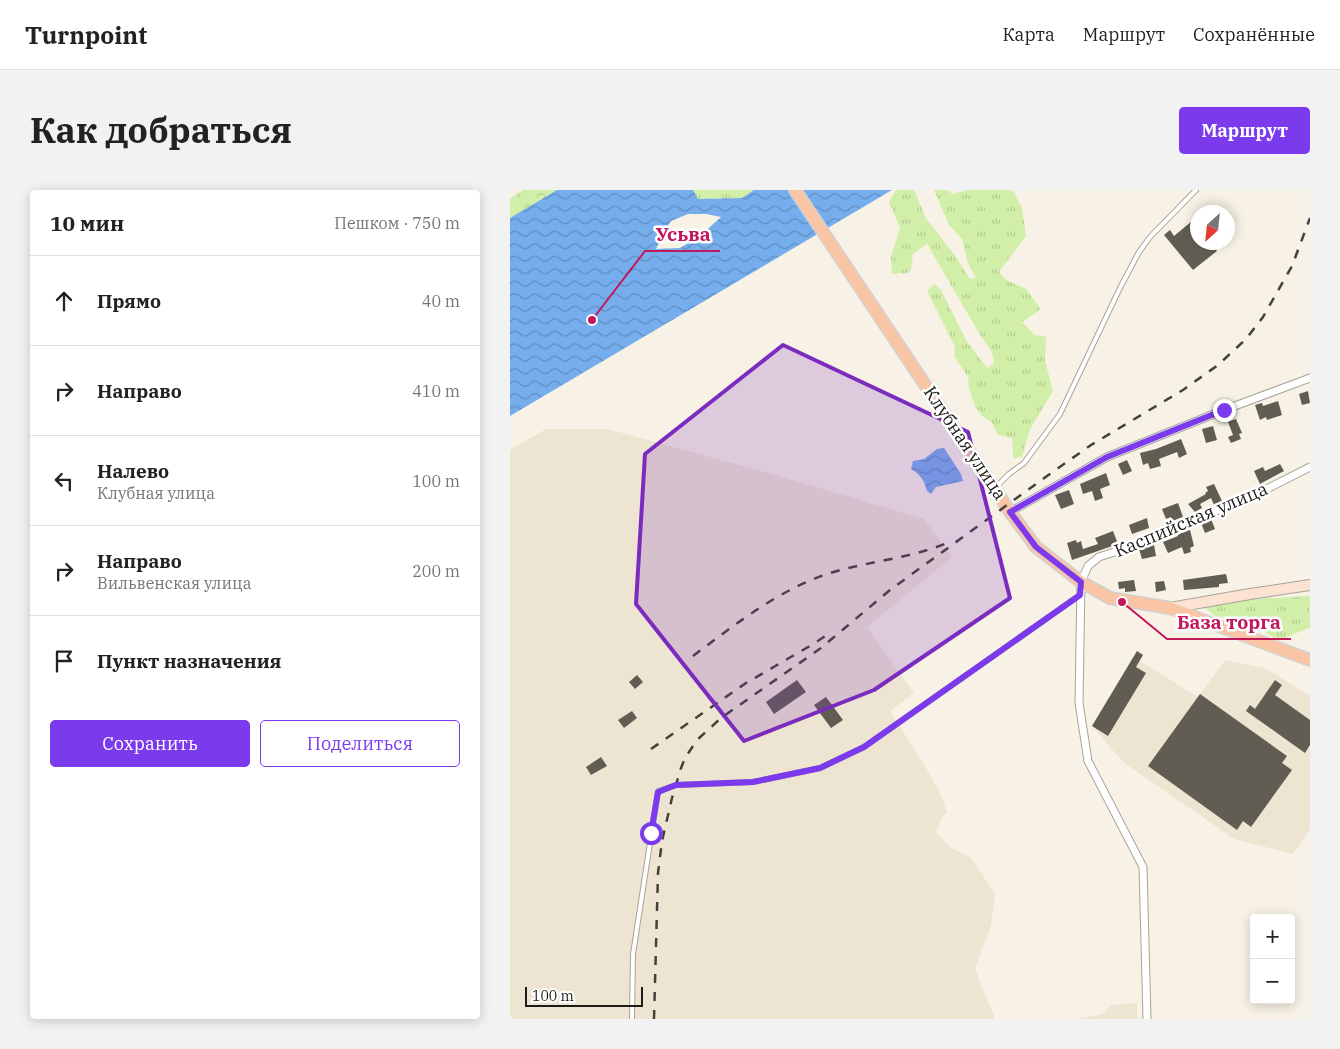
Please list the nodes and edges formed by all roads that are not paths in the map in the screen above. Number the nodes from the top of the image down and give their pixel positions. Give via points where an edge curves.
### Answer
1 (795, 190) edge
2 (1196, 190) edge
3 (1310, 378) edge
4 (1310, 467) edge
5 (994, 488) junction
6 (1010, 512) junction
7 (1081, 582) junction
8 (1310, 586) edge
9 (1080, 595) junction
10 (1170, 608) junction
11 (1310, 660) edge
12 (632, 1019) edge
13 (1147, 1019) edge

1 - 5 main road, Клубная улица
2 - 5 lane via 1139,252 1060,414 1024,463
3 - 6 street via 1107,457
4 - 7 street, Каспийская улица via 1151,540 1099,557 1088,566
5 - 6 main road, Клубная улица
6 - 7 main road, Клубная улица via 1036,547
7 - 9 street
7 - 10 main road, Клубная улица via 1110,598
8 - 10 street
9 - 12 lane via 864,747 820,768 753,782 676,785 658,792 634,954
9 - 13 street via 1079,703 1088,761 1143,866
10 - 11 main road, Клубная улица

